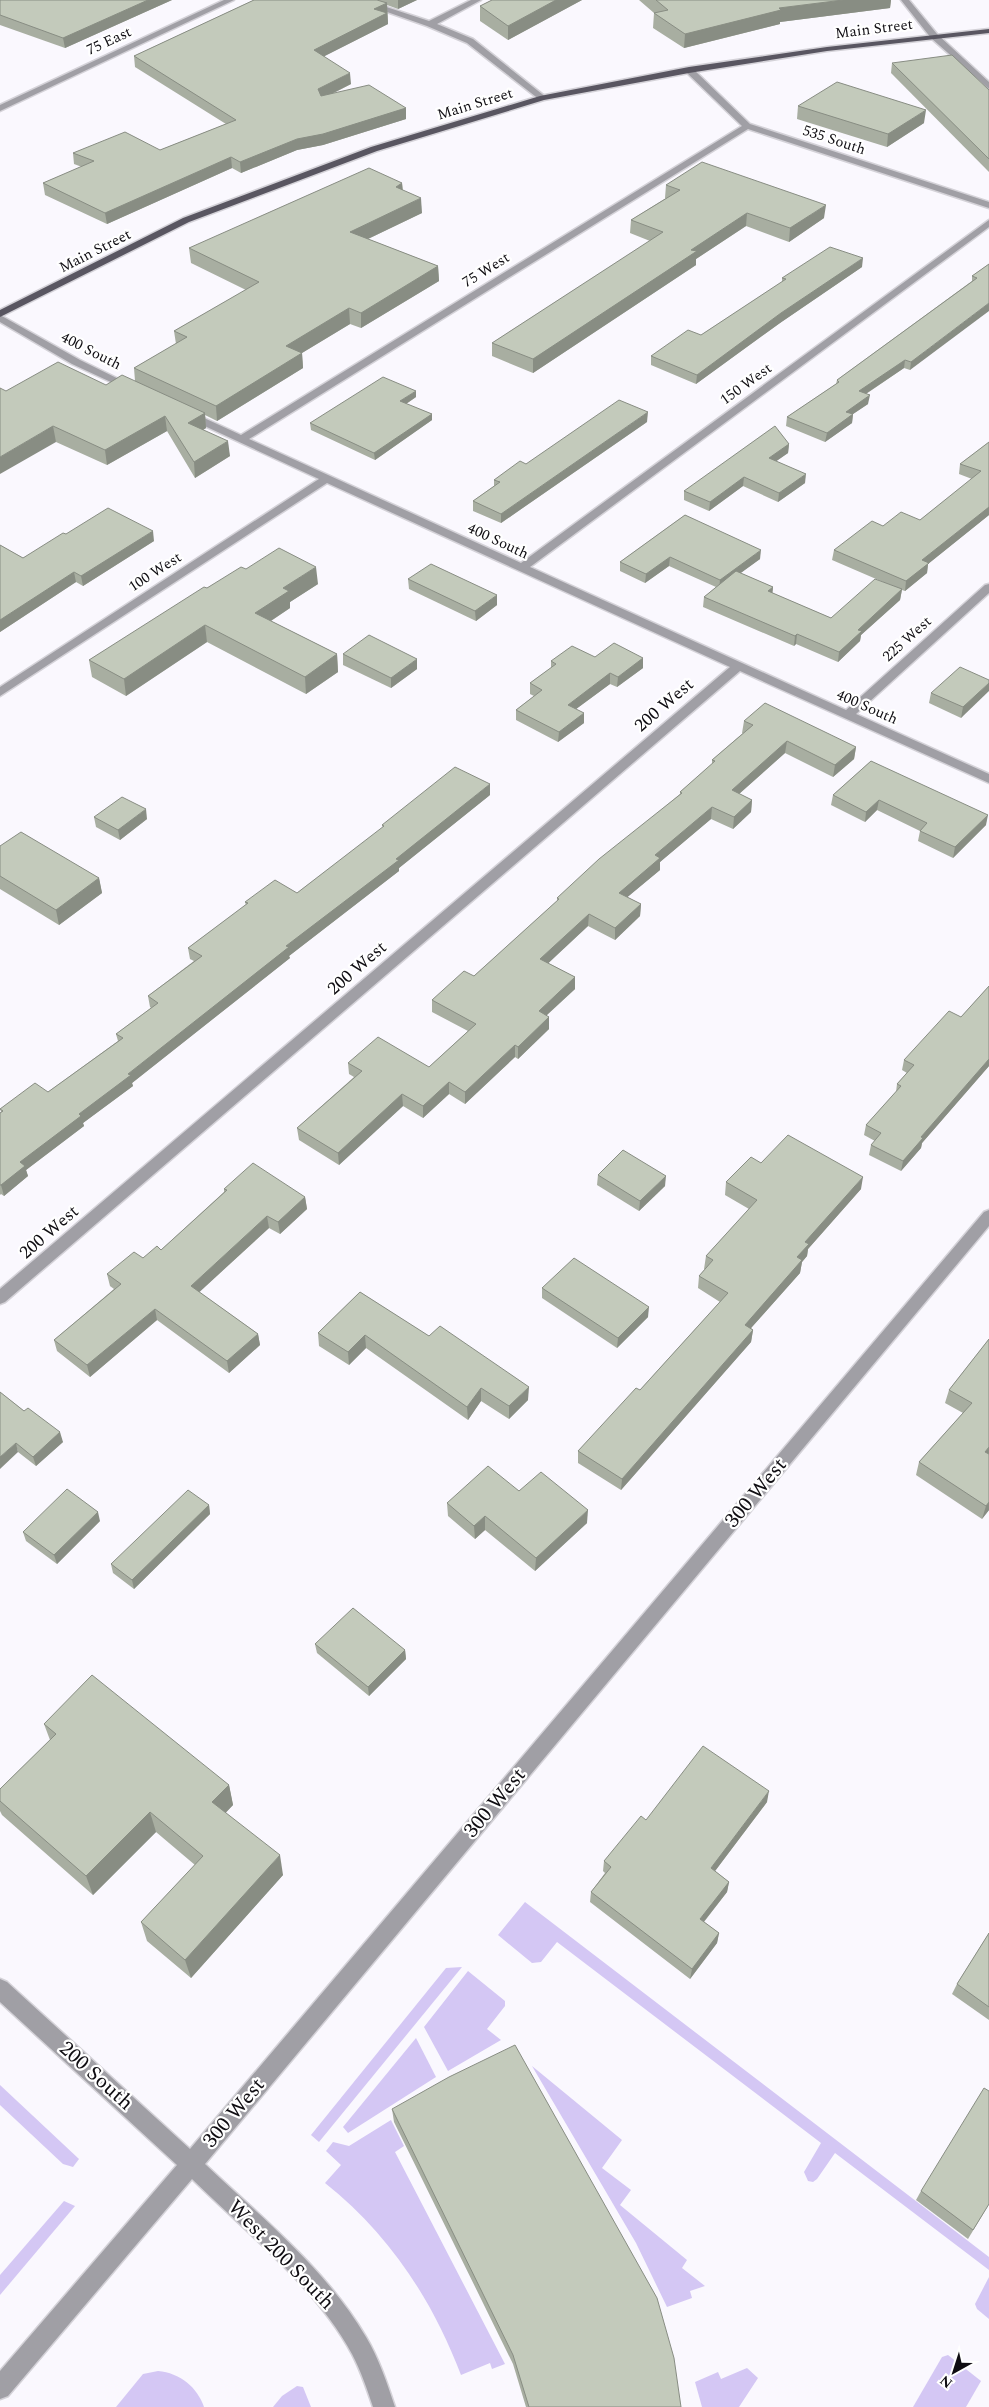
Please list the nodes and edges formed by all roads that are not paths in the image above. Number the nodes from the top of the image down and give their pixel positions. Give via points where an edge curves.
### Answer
1 (230, 0) edge
2 (358, 0) edge
3 (477, 0) edge
4 (905, 0) edge
5 (430, 24) junction
6 (989, 31) edge
7 (934, 36) junction
8 (689, 70) junction
9 (989, 86) edge
10 (543, 98) junction
11 (0, 108) edge
12 (747, 126) junction
13 (989, 205) edge
14 (989, 223) edge
15 (0, 316) edge
16 (146, 394) edge
17 (180, 410) edge
18 (242, 439) junction
19 (327, 478) junction
20 (522, 568) junction
21 (989, 587) edge
22 (738, 666) junction
23 (0, 692) edge
24 (848, 715) junction
25 (989, 779) edge
26 (989, 1216) edge
27 (0, 1298) edge
28 (0, 1990) edge
29 (191, 2164) junction
30 (0, 2388) edge
31 (384, 2407) edge

1 - 11 street, 75 East
2 - 5 street
3 - 5 street
4 - 7 street
5 - 10 street via 470,41
6 - 7 main road, Main Street
7 - 8 main road, Main Street
7 - 9 street
8 - 10 main road, Main Street
8 - 12 street, 535 South
10 - 15 main road, Main Street via 374,149 186,220
12 - 13 street, 535 South
12 - 18 street, 75 West
14 - 20 street, 150 West
15 - 16 street, 400 South via 76,362
17 - 18 street, 400 South
18 - 19 street, 400 South
19 - 20 street, 400 South
19 - 23 street, 100 West
20 - 22 street, 400 South
21 - 24 street, 225 West
22 - 24 street, 400 South
22 - 27 street, 200 West
24 - 25 street, 400 South
26 - 29 street, 300 West
28 - 29 street, 200 South
29 - 30 street, 300 West
29 - 31 street, West 200 South via 304,2273 335,2310 363,2353

